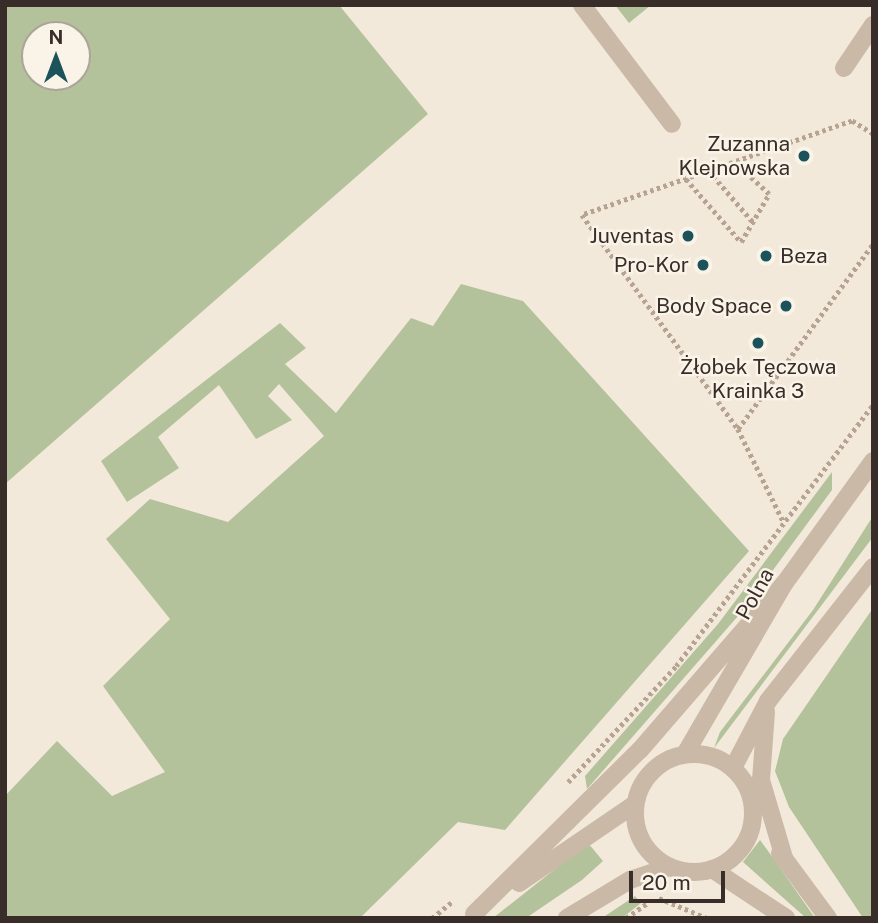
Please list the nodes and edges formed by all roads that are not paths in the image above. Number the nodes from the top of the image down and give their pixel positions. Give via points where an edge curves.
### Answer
1 (582, 5) edge
2 (873, 25) edge
3 (844, 68) dead end
4 (672, 124) dead end
5 (873, 461) edge
6 (873, 567) edge
7 (784, 584) junction
8 (768, 701) junction
9 (685, 754) junction
10 (733, 768) junction
11 (635, 804) junction
12 (753, 804) junction
13 (785, 861) junction
14 (669, 867) junction
15 (712, 869) junction
16 (472, 916) edge
17 (567, 918) edge
18 (786, 918) edge
19 (828, 918) edge

1 - 4 street
2 - 3 street
5 - 7 street, Polna
6 - 8 street
7 - 9 street, Polna
7 - 16 street via 640,750
8 - 10 street
8 - 13 street via 761,780
9 - 10 street via 710,755
9 - 11 street via 652,771
10 - 12 street
11 - 14 street via 642,841
11 - 16 street
12 - 13 street
12 - 15 street via 747,839
13 - 19 street
14 - 15 street
14 - 17 street via 631,880
15 - 18 street

